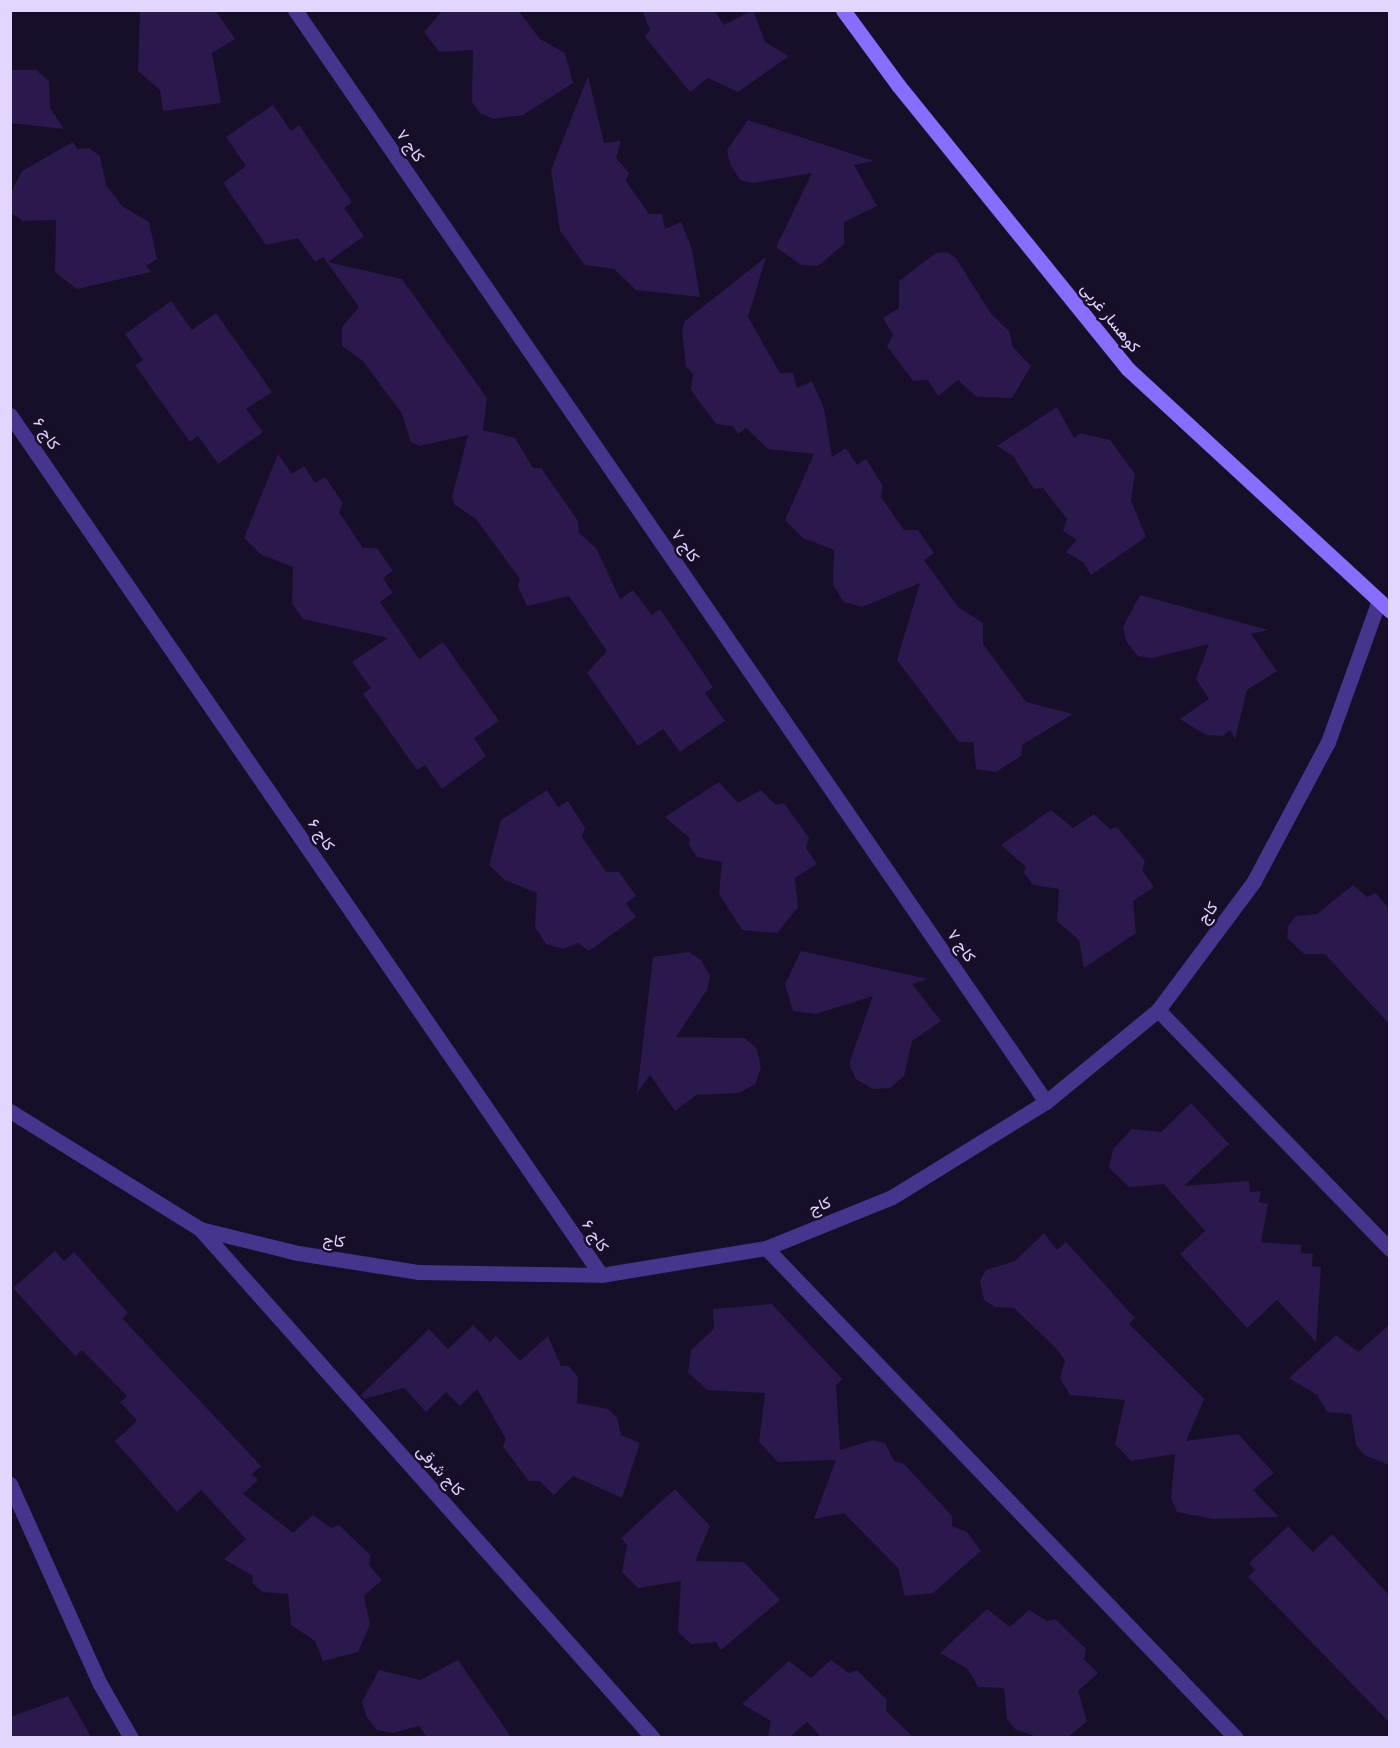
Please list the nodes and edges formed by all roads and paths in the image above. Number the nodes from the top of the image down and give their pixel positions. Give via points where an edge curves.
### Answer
1 (295, 10) edge
2 (843, 10) edge
3 (10, 414) edge
4 (1384, 607) edge
5 (1158, 1010) junction
6 (1046, 1102) junction
7 (10, 1111) edge
8 (200, 1229) junction
9 (766, 1248) junction
10 (1389, 1249) edge
11 (601, 1275) junction
12 (10, 1484) edge
13 (131, 1737) edge
14 (653, 1737) edge
15 (1236, 1737) edge

1 - 6 street, کاج ۷
2 - 4 street, کوهسار غربی via 898,85 1128,369
3 - 11 street, کاج ۶
4 - 5 street, کاج via 1328,742 1254,881
5 - 6 street, کاج
5 - 10 street
6 - 9 street, کاج via 892,1197
7 - 8 street, کاج
8 - 11 street, کاج via 298,1253 418,1272
8 - 14 street, کاج شرقی
9 - 11 street, کاج
9 - 15 street
12 - 13 street via 100,1684

